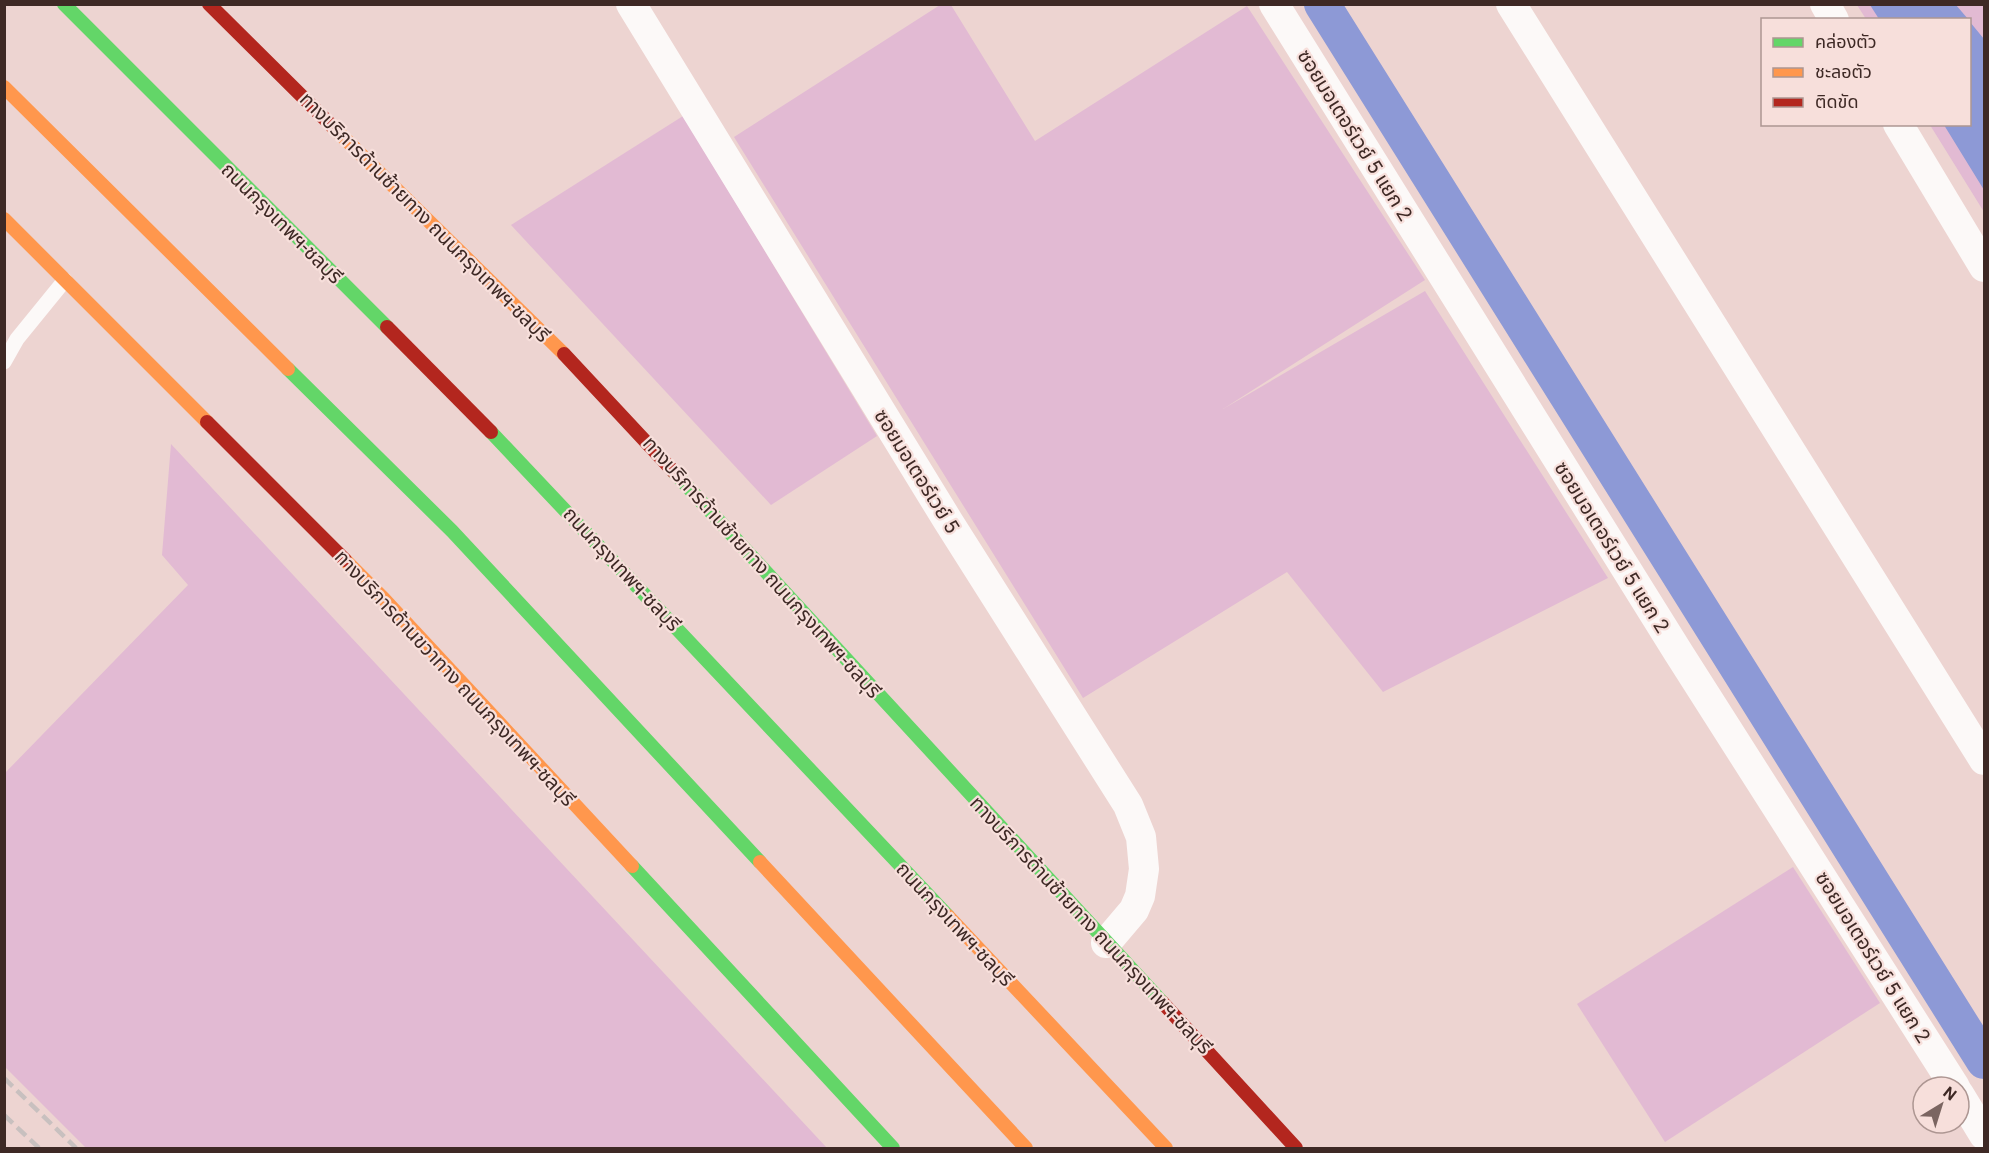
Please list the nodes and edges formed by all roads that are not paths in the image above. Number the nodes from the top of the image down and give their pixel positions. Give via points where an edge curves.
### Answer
1 (64, 4) edge
2 (209, 4) edge
3 (631, 4) edge
4 (1274, 4) edge
5 (1510, 4) edge
6 (1825, 4) edge
7 (1833, 18) edge
8 (4, 87) edge
9 (1899, 126) edge
10 (4, 219) edge
11 (1984, 267) edge
12 (65, 280) junction
13 (4, 328) edge
14 (17, 339) junction
15 (4, 362) edge
16 (1984, 760) edge
17 (1106, 943) junction
18 (1947, 1075) edge
19 (1971, 1114) edge
20 (1984, 1135) edge
21 (893, 1149) edge
22 (1026, 1149) edge
23 (1166, 1149) edge
24 (1296, 1149) edge

1 - 23 main road, ถนนกรุงเทพฯ-ชลบุรี via 525,466
2 - 17 main road, ทางบริการด้านซ้ายทาง ถนนกรุงเทพฯ-ชลบุรี via 587,376
3 - 17 street, ซอยมอเตอร์เวย์ 5 via 1128,806 1141,837 1144,869 1140,896 1134,910
4 - 18 street, ซอยมอเตอร์เวย์ 5 แยก 2
5 - 16 street
6 - 7 street
8 - 22 main road via 452,531
9 - 11 street
10 - 12 main road, ทางบริการด้านขวาทาง ถนนกรุงเทพฯ-ชลบุรี
12 - 14 lane
12 - 21 main road, ทางบริการด้านขวาทาง ถนนกรุงเทพฯ-ชลบุรี via 384,599
13 - 14 lane
14 - 15 lane
17 - 24 main road, ทางบริการด้านซ้ายทาง ถนนกรุงเทพฯ-ชลบุรี
19 - 20 street

